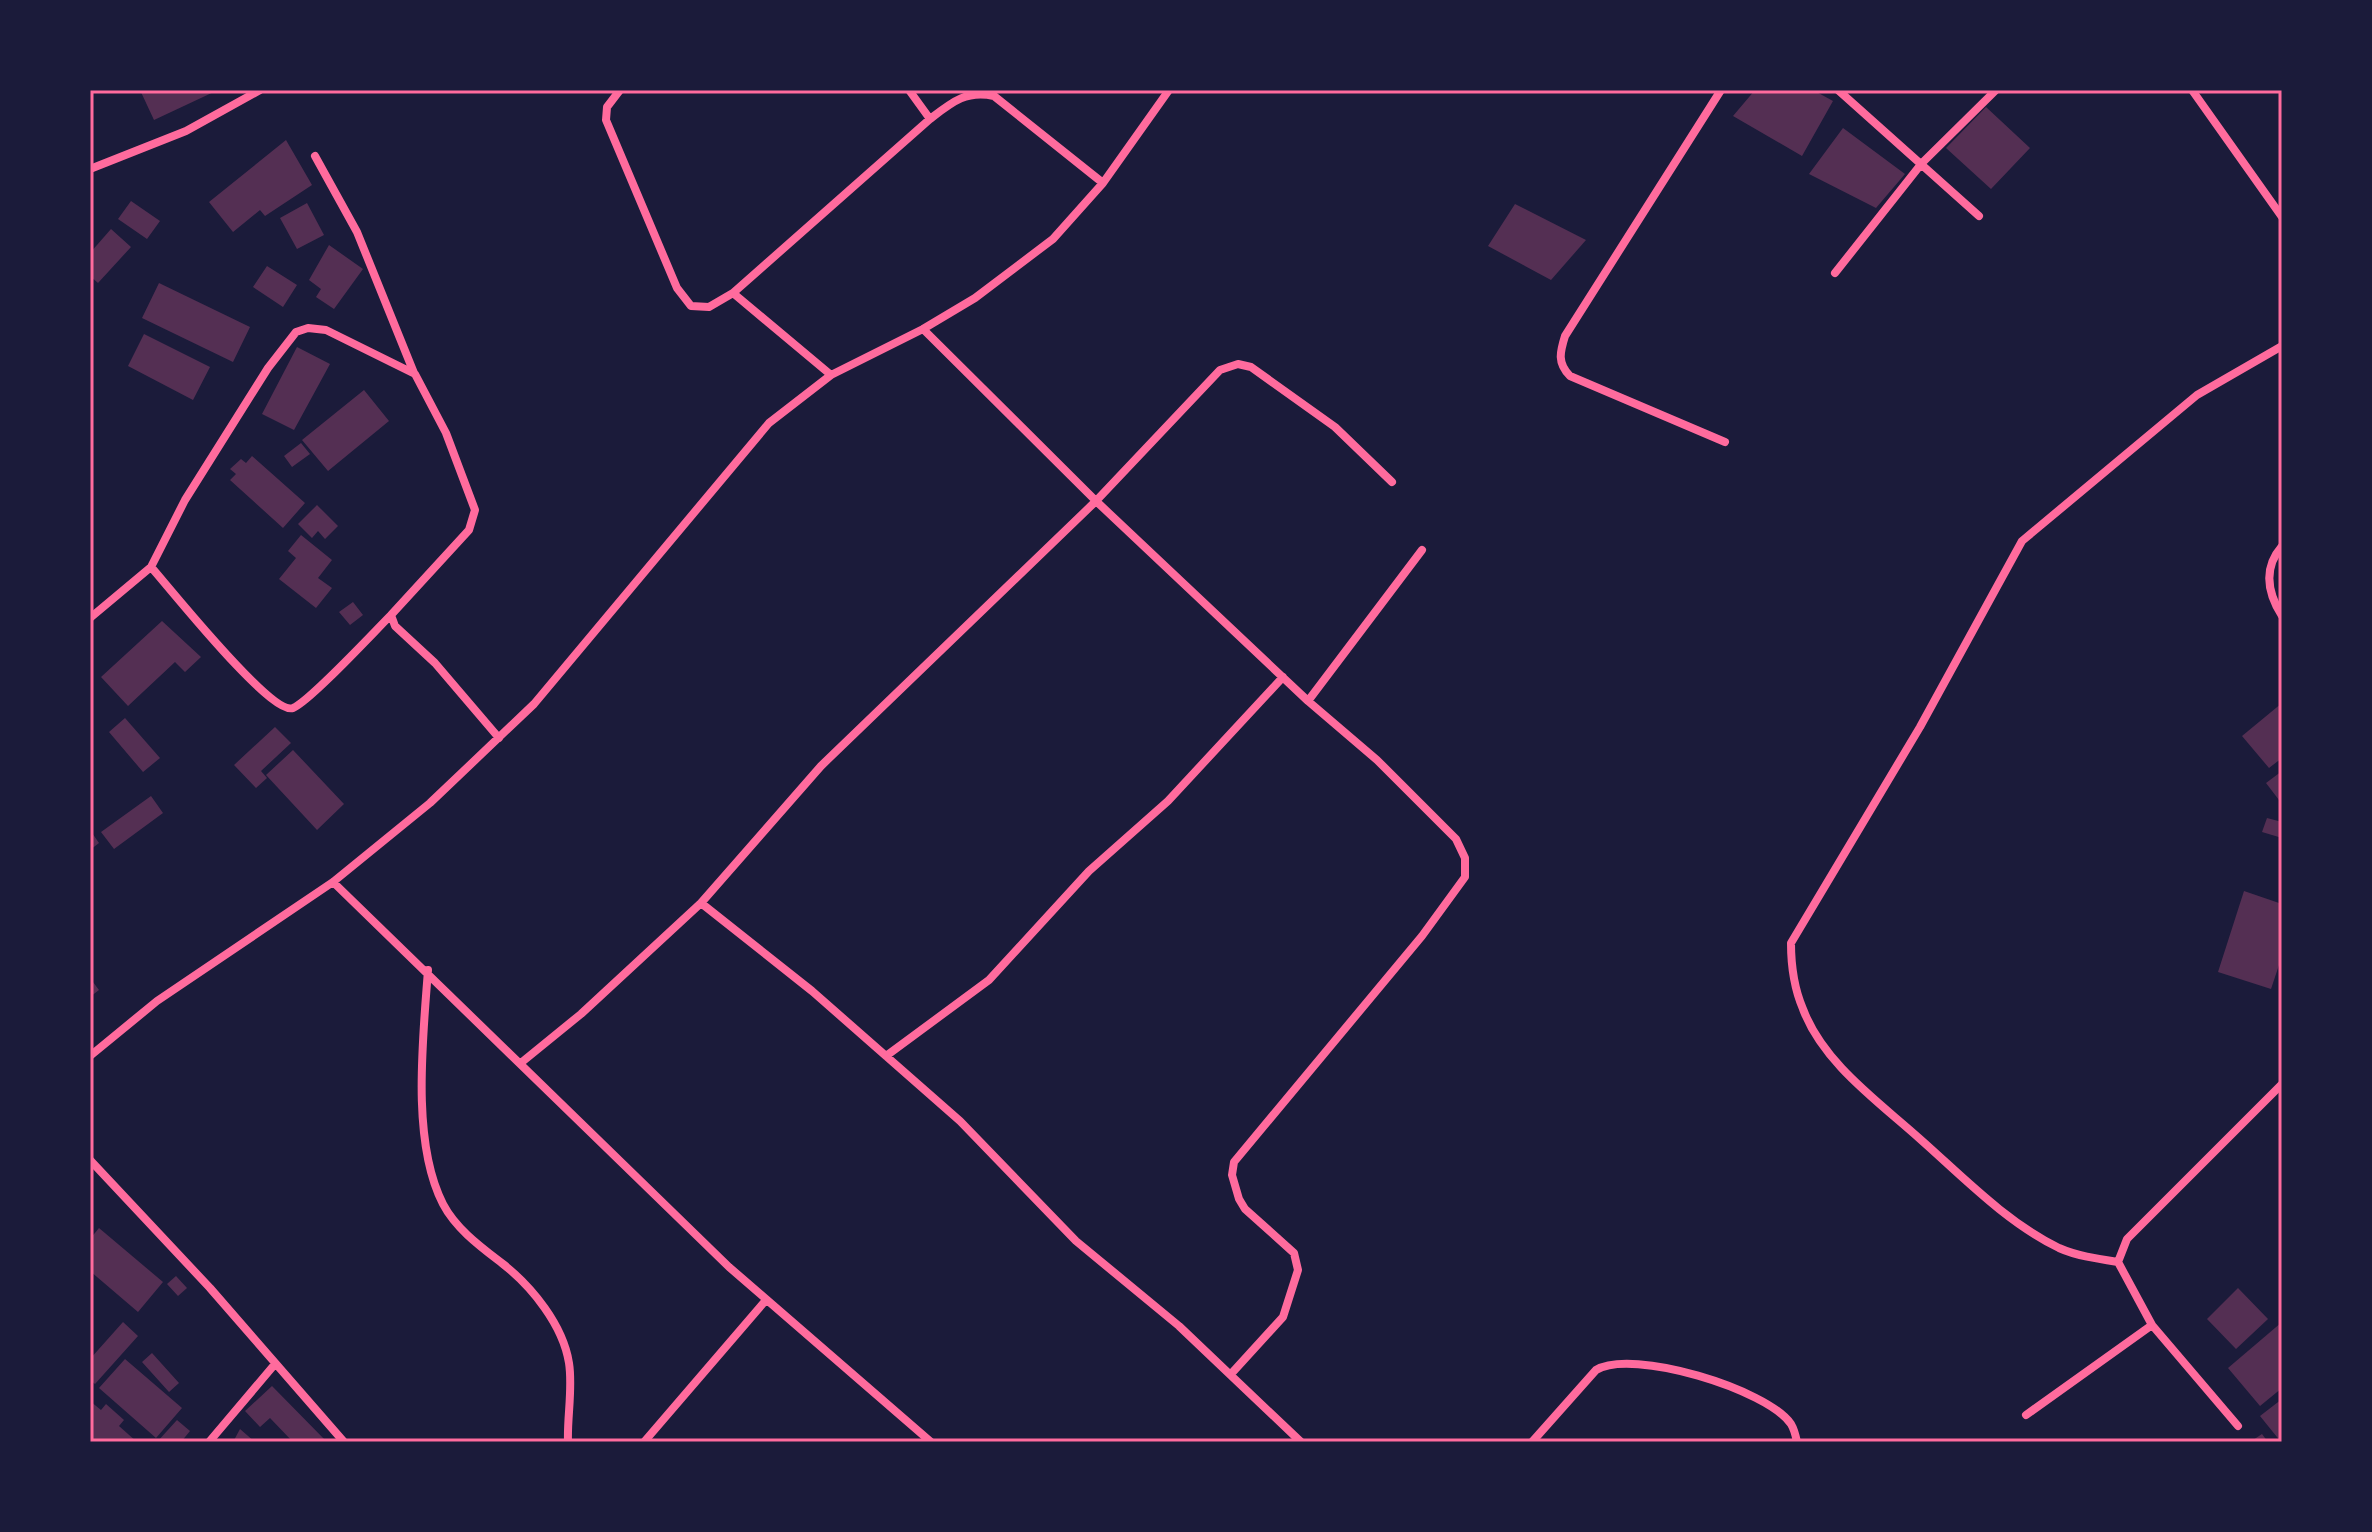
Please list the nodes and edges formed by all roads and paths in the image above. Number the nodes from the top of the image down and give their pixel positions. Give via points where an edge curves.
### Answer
1 (260, 90) edge
2 (620, 90) edge
3 (909, 90) edge
4 (1169, 90) edge
5 (1721, 90) edge
6 (1838, 90) edge
7 (1996, 90) edge
8 (2192, 90) edge
9 (930, 119) junction
10 (315, 156) dead end
11 (1922, 163) junction
12 (90, 169) edge
13 (1103, 183) junction
14 (1979, 216) dead end
15 (2282, 217) edge
16 (1835, 273) dead end
17 (733, 293) junction
18 (923, 329) junction
19 (2282, 346) edge
20 (415, 374) junction
21 (831, 375) junction
22 (1725, 442) dead end
23 (1392, 482) dead end
24 (1096, 501) junction
25 (2282, 546) edge
26 (1422, 550) dead end
27 (151, 567) junction
28 (391, 615) junction
29 (2282, 616) edge
30 (90, 618) edge
31 (1283, 677) junction
32 (1308, 701) junction
33 (499, 738) junction
34 (333, 882) junction
35 (701, 903) junction
36 (428, 970) junction
37 (90, 1056) edge
38 (886, 1056) junction
39 (522, 1062) junction
40 (2282, 1084) edge
41 (90, 1160) edge
42 (2118, 1262) junction
43 (766, 1300) junction
44 (2152, 1325) junction
45 (275, 1364) junction
46 (1231, 1374) junction
47 (2026, 1415) dead end
48 (2238, 1426) dead end
49 (209, 1442) edge
50 (344, 1442) edge
51 (568, 1442) edge
52 (644, 1442) edge
53 (931, 1442) edge
54 (1301, 1442) edge
55 (1532, 1442) edge
56 (1797, 1442) edge

1 - 12 street via 186,131
2 - 17 street via 607,107 606,120 677,288 691,306 709,307
3 - 9 street
4 - 13 street
5 - 22 street via 1565,336 1559,355 1570,376
6 - 11 street
7 - 11 street
8 - 15 street
9 - 13 street via 959,97 977,92 994,96
9 - 17 street
10 - 20 street via 357,232
11 - 14 street
11 - 16 street
13 - 18 street via 1053,239 975,298
17 - 21 street
18 - 21 street
18 - 24 street
19 - 42 street via 2197,395 2022,541 1920,727 1791,943 1803,1011 1834,1058 1864,1089 1969,1184 2032,1232 2061,1249
20 - 27 street via 326,330 296,332 185,500
20 - 28 street via 475,510 469,530
21 - 33 street via 769,423 534,704
23 - 24 street via 1335,427 1251,367 1238,364 1220,370
24 - 31 street
24 - 35 street via 821,766
25 - 29 street via 2269,568 2269,585
26 - 32 street
27 - 28 street via 259,690 287,709 311,693
27 - 30 street
28 - 33 street via 395,626 435,663
31 - 32 street
31 - 38 street via 1168,801 1089,871 989,980
32 - 46 street via 1456,839 1465,858 1465,877 1348,1029 1234,1162 1239,1199 1294,1253 1298,1270 1283,1317
33 - 34 street
34 - 36 street
34 - 37 street via 157,1001
35 - 38 street
35 - 39 street
36 - 39 street
36 - 51 street via 421,1068 428,1156 438,1191 455,1223 528,1287 564,1346 569,1365
38 - 46 street via 1010,1169 1076,1241
39 - 43 street
40 - 42 street via 2127,1239
41 - 45 street
42 - 44 street
43 - 52 street
43 - 53 street
44 - 47 street
44 - 48 street
45 - 49 street
45 - 50 street
46 - 54 street
55 - 56 street via 1609,1362 1683,1370 1732,1388 1772,1408 1791,1424

